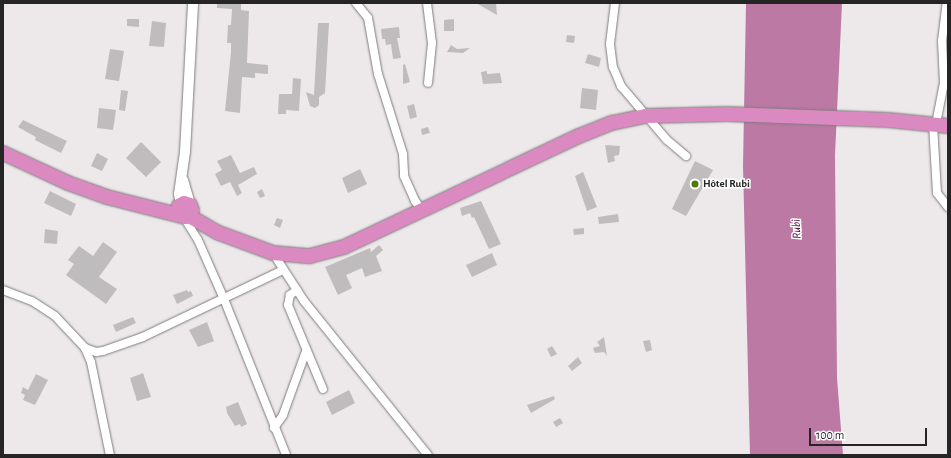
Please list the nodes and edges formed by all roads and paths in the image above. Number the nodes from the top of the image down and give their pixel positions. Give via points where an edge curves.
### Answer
1 (193, 3) edge
2 (356, 3) edge
3 (427, 3) edge
4 (615, 3) edge
5 (947, 3) edge
6 (946, 53) edge
7 (428, 83) dead end
8 (646, 116) junction
9 (939, 124) edge
10 (3, 153) edge
11 (686, 156) dead end
12 (948, 207) edge
13 (421, 209) junction
14 (184, 210) junction
15 (273, 253) junction
16 (283, 270) junction
17 (3, 290) edge
18 (297, 290) junction
19 (224, 299) junction
20 (85, 348) junction
21 (306, 351) junction
22 (96, 352) junction
23 (91, 362) junction
24 (323, 389) dead end
25 (274, 428) junction
26 (110, 455) edge
27 (286, 455) edge
28 (428, 455) edge

1 - 14 street via 183,180
2 - 13 street via 368,18 378,74 404,158 404,176
3 - 7 street via 432,43
4 - 8 street via 610,44 613,67 621,86
5 - 6 street
6 - 9 street
8 - 9 highway via 727,114
8 - 11 street via 667,140
8 - 13 highway via 612,123 579,136
9 - 12 street via 937,193
10 - 14 highway via 68,184 147,208 170,204
13 - 15 highway via 327,253 310,256
14 - 15 highway via 219,233
14 - 19 street
15 - 16 street
16 - 18 street
16 - 19 street
17 - 20 street via 32,301 51,313
18 - 21 street via 290,295 288,305
18 - 28 street
19 - 22 street via 142,337
19 - 25 street
20 - 22 street
20 - 23 street
21 - 24 street
21 - 25 street via 283,415
22 - 23 street
23 - 26 street
25 - 27 street

